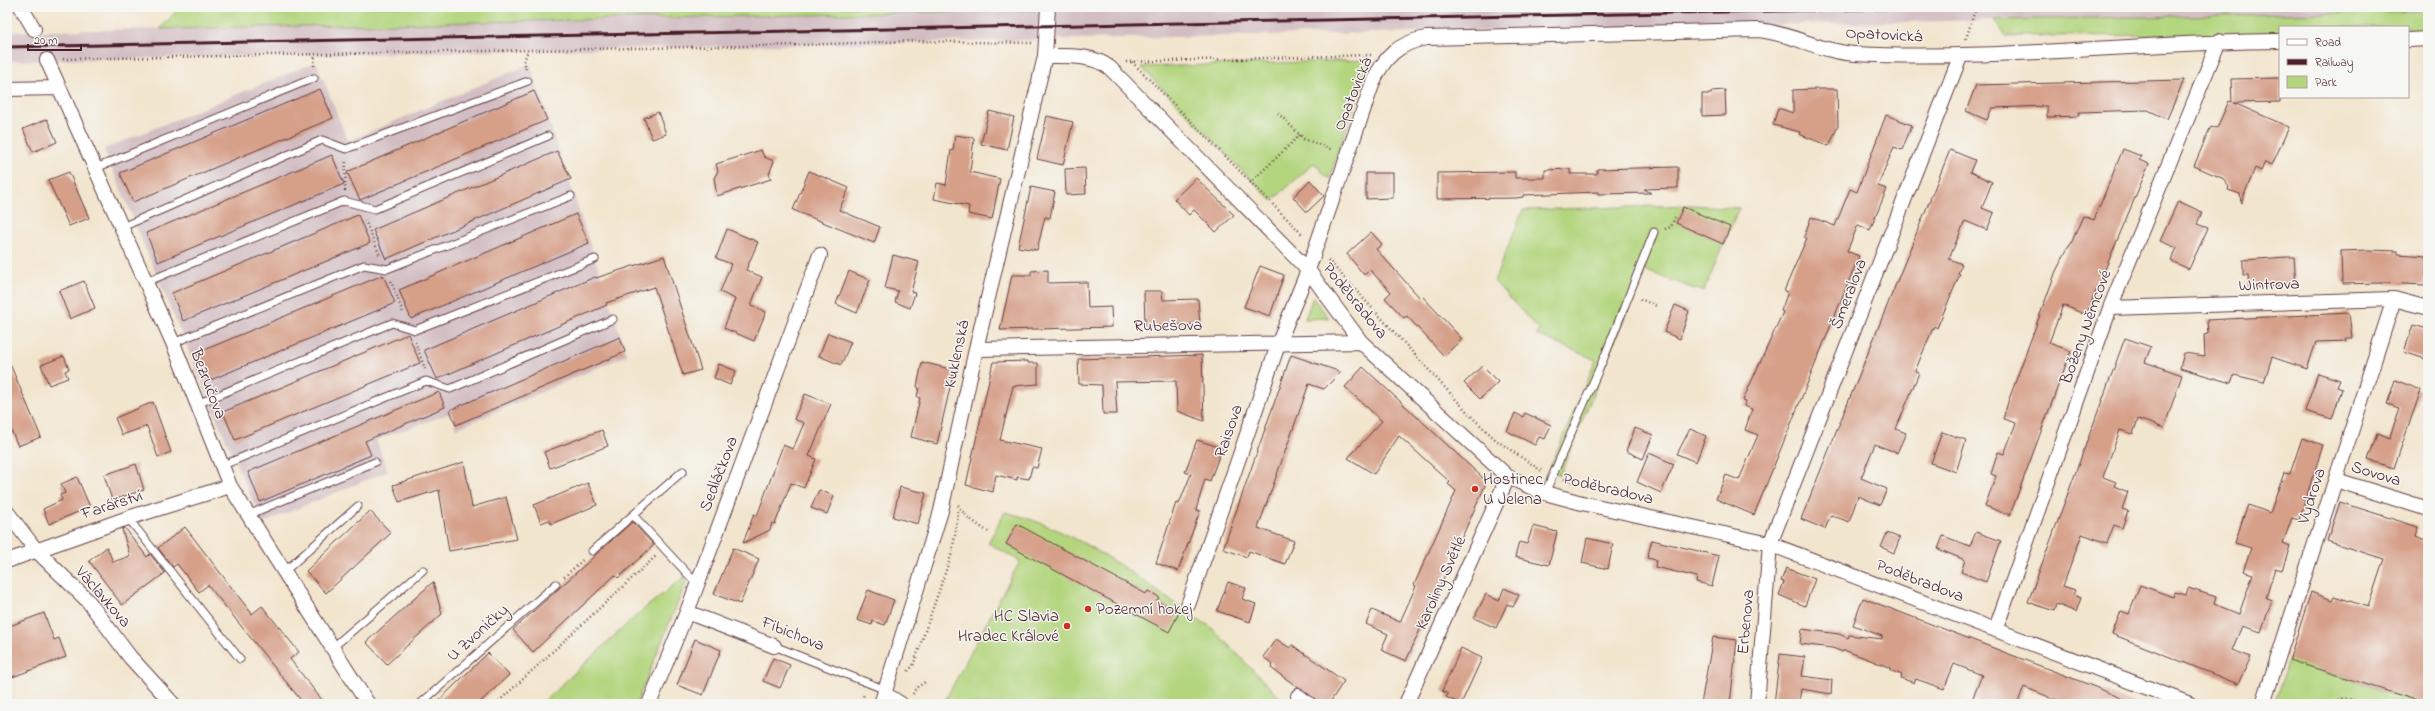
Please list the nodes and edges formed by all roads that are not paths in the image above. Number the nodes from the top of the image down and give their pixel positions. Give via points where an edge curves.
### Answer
1 (21, 7) edge
2 (1048, 7) edge
3 (34, 29) dead end
4 (2428, 39) edge
5 (2409, 40) edge
6 (2218, 41) junction
7 (2279, 41) edge
8 (1046, 49) junction
9 (1960, 57) junction
10 (47, 60) road end
11 (314, 78) dead end
12 (528, 81) road end
13 (59, 88) junction
14 (7, 89) edge
15 (548, 136) dead end
16 (96, 168) junction
17 (571, 196) dead end
18 (122, 227) junction
19 (1654, 232) dead end
20 (820, 255) dead end
21 (595, 259) dead end
22 (1308, 270) junction
23 (146, 282) junction
24 (2394, 300) junction
25 (2110, 308) junction
26 (2428, 308) edge
27 (613, 319) dead end
28 (1279, 342) junction
29 (1361, 342) junction
30 (173, 343) junction
31 (976, 349) junction
32 (197, 404) junction
33 (375, 462) dead end
34 (221, 466) junction
35 (683, 471) dead end
36 (1508, 477) junction
37 (2336, 480) junction
38 (230, 486) junction
39 (1545, 493) junction
40 (358, 506) dead end
41 (2428, 509) edge
42 (7, 512) edge
43 (248, 515) junction
44 (633, 515) junction
45 (128, 518) junction
46 (1770, 544) junction
47 (36, 550) junction
48 (592, 551) road end
49 (7, 561) edge
50 (423, 570) dead end
51 (284, 572) junction
52 (556, 584) road end
53 (697, 584) junction
54 (1188, 605) dead end
55 (687, 612) junction
56 (1996, 628) junction
57 (774, 646) joint
58 (332, 648) junction
59 (240, 659) dead end
60 (884, 696) edge
61 (906, 701) edge
62 (173, 704) edge
63 (368, 704) edge
64 (420, 704) edge
65 (649, 704) edge
66 (1406, 704) edge
67 (1758, 704) edge
68 (2190, 704) edge
69 (2263, 704) edge

1 - 3 street
2 - 8 street, Kuklenská
4 - 5 street
6 - 7 street, Opatovická
6 - 9 street, Opatovická
6 - 25 street, Boženy Němcové
8 - 22 street, Poděbradova via 1104,63
8 - 31 street, Kuklenská
9 - 22 street, Opatovická via 1853,54 1835,51 1779,33 1758,30 1426,38 1408,42 1389,54 1378,70
9 - 46 street, Šmeralova
10 - 13 street, Bezručova
11 - 16 lane
12 - 18 lane via 346,149 322,140
13 - 14 street
13 - 16 street, Bezručova
15 - 23 lane via 375,209 344,201
16 - 18 street, Bezručova
17 - 30 lane via 387,269 364,265
18 - 23 street, Bezručova
19 - 39 lane via 1630,295
20 - 53 street, Sedláčkova
21 - 32 lane via 415,330 392,323
22 - 28 street, Raisova
22 - 29 street, Poděbradova
23 - 30 street, Bezručova
24 - 25 street, Wintrova
24 - 26 street, Wintrova
24 - 37 street, Vydrova
25 - 56 street, Boženy Němcové
27 - 34 lane via 450,388 426,381
28 - 29 street, Rubešova
28 - 31 street, Rubešova
28 - 54 street, Raisova
29 - 36 street, Poděbradova
30 - 32 street, Bezručova
31 - 60 street, Kuklenská via 941,511
32 - 34 street, Bezručova
33 - 43 lane
34 - 38 street, Bezručova
35 - 44 lane
36 - 39 street, Poděbradova
36 - 66 street, Karoliny Světlé
37 - 41 street, Sovova
37 - 69 street, Vydrova
38 - 43 street, Bezručova
38 - 45 street, Farářství
39 - 46 street, Poděbradova
40 - 51 lane
42 - 47 street, Václavkova
43 - 51 street, Bezručova
44 - 48 lane
44 - 53 lane
45 - 47 street, Farářství
45 - 59 lane
46 - 56 street, Poděbradova
46 - 67 street, Erbenova
47 - 49 street, Farářství
47 - 62 street, Václavkova via 88,601 130,657
50 - 58 lane
51 - 58 street, Bezručova
52 - 64 lane, U Zvoničky
53 - 55 street, Sedláčkova
55 - 57 street, Fibichova
55 - 65 street, Sedláčkova
56 - 68 street, Poděbradova
57 - 60 lane, Fibichova
58 - 63 street, Bezručova
60 - 61 street, Fibichova

